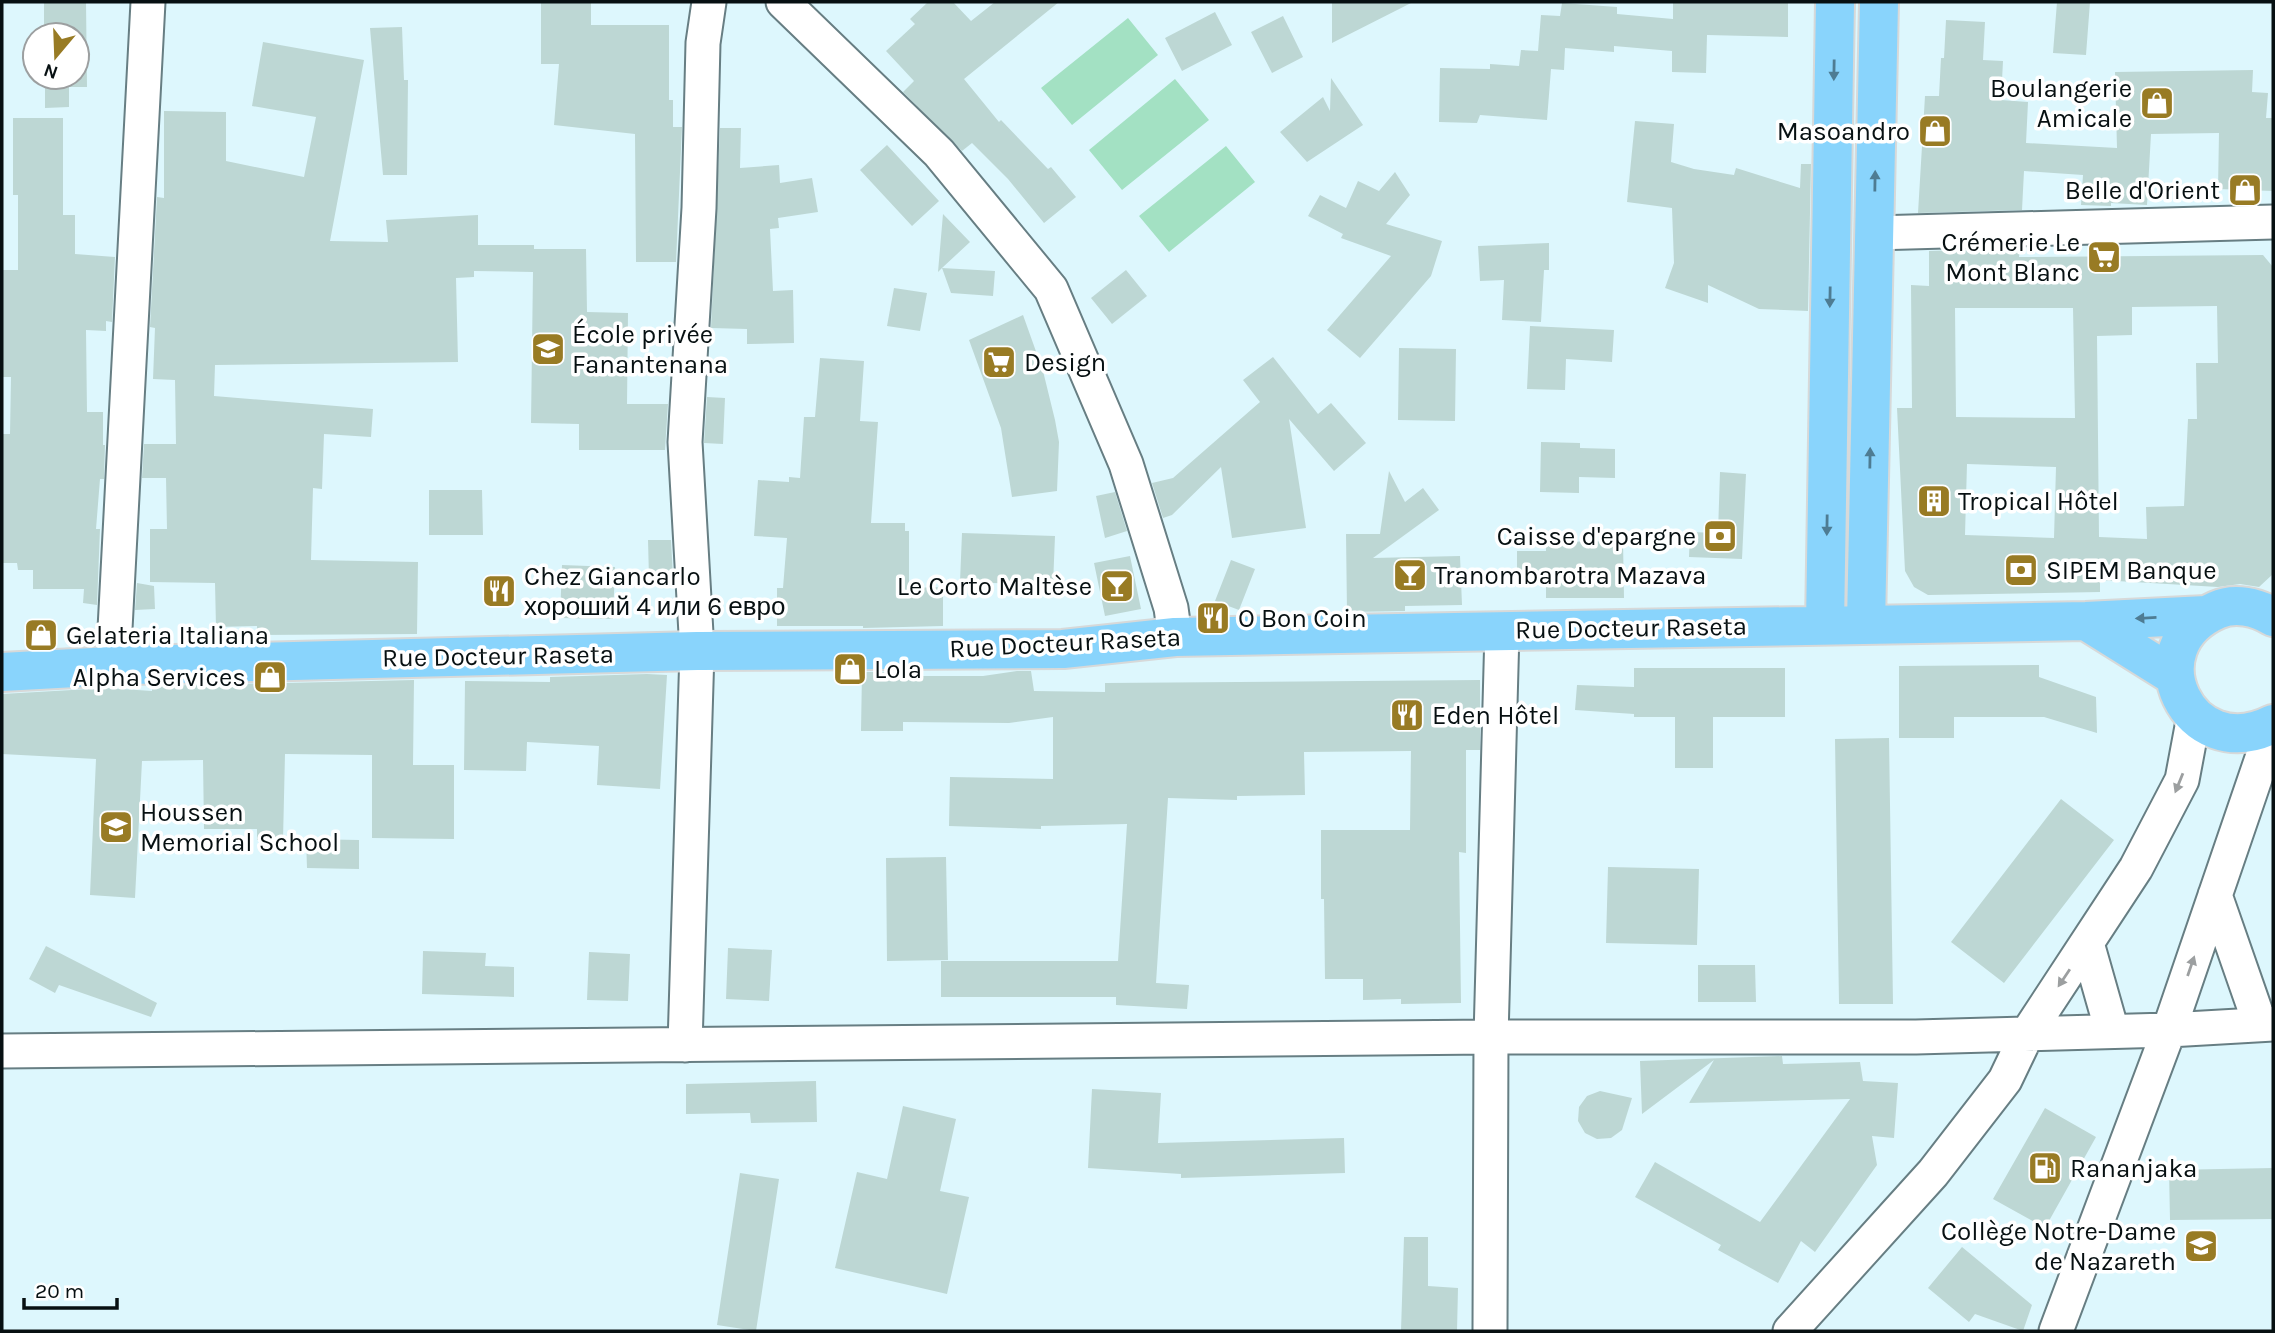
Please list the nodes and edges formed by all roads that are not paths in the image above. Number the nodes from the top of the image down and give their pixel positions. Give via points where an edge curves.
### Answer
1 (148, 2) edge
2 (709, 2) edge
3 (783, 2) edge
4 (1835, 2) edge
5 (1879, 2) edge
6 (2273, 222) edge
7 (1874, 233) junction
8 (2206, 615) junction
9 (2273, 616) edge
10 (2086, 621) junction
11 (1866, 624) junction
12 (1825, 625) junction
13 (1502, 631) junction
14 (1175, 637) junction
15 (697, 651) junction
16 (113, 667) junction
17 (2, 672) edge
18 (2174, 676) junction
19 (2194, 716) junction
20 (2273, 725) edge
21 (2215, 895) junction
22 (2087, 943) junction
23 (2267, 1024) edge
24 (2169, 1030) junction
25 (2112, 1031) junction
26 (2026, 1034) junction
27 (1492, 1037) junction
28 (685, 1045) junction
29 (2, 1051) edge
30 (1490, 1331) edge
31 (1790, 1331) edge
32 (2056, 1331) edge

1 - 16 street
2 - 15 street via 703,43 685,442
3 - 14 street via 939,153 1051,289 1126,464 1171,608
4 -> 12 main road
7 -> 5 main road
6 - 7 street
11 -> 7 main road
8 - 9 main road, Rue Docteur Raseta via 2238,606
8 -> 10 main road, Rue Docteur Raseta
8 - 18 main road via 2181,641
10 - 11 main road, Rue Docteur Raseta
10 - 18 main road
11 - 12 main road, Rue Docteur Raseta
12 - 13 main road, Rue Docteur Raseta
13 - 14 main road, Rue Docteur Raseta
13 - 27 street
14 - 15 main road, Rue Docteur Raseta via 1063,649
15 - 16 main road, Rue Docteur Raseta
15 - 28 street
16 - 17 main road, Rue Docteur Raseta
18 - 19 main road via 2180,698
19 - 20 main road via 2218,732 2233,734
19 -> 22 street via 2182,780 2136,868
20 - 21 street
21 - 23 street
24 -> 21 street
22 - 25 street
22 -> 26 street
23 - 24 street
24 - 25 street
24 - 32 street
25 - 26 street
26 - 27 street
26 - 31 street via 2005,1080 1933,1173
27 - 28 street
27 - 30 street
28 - 29 street

